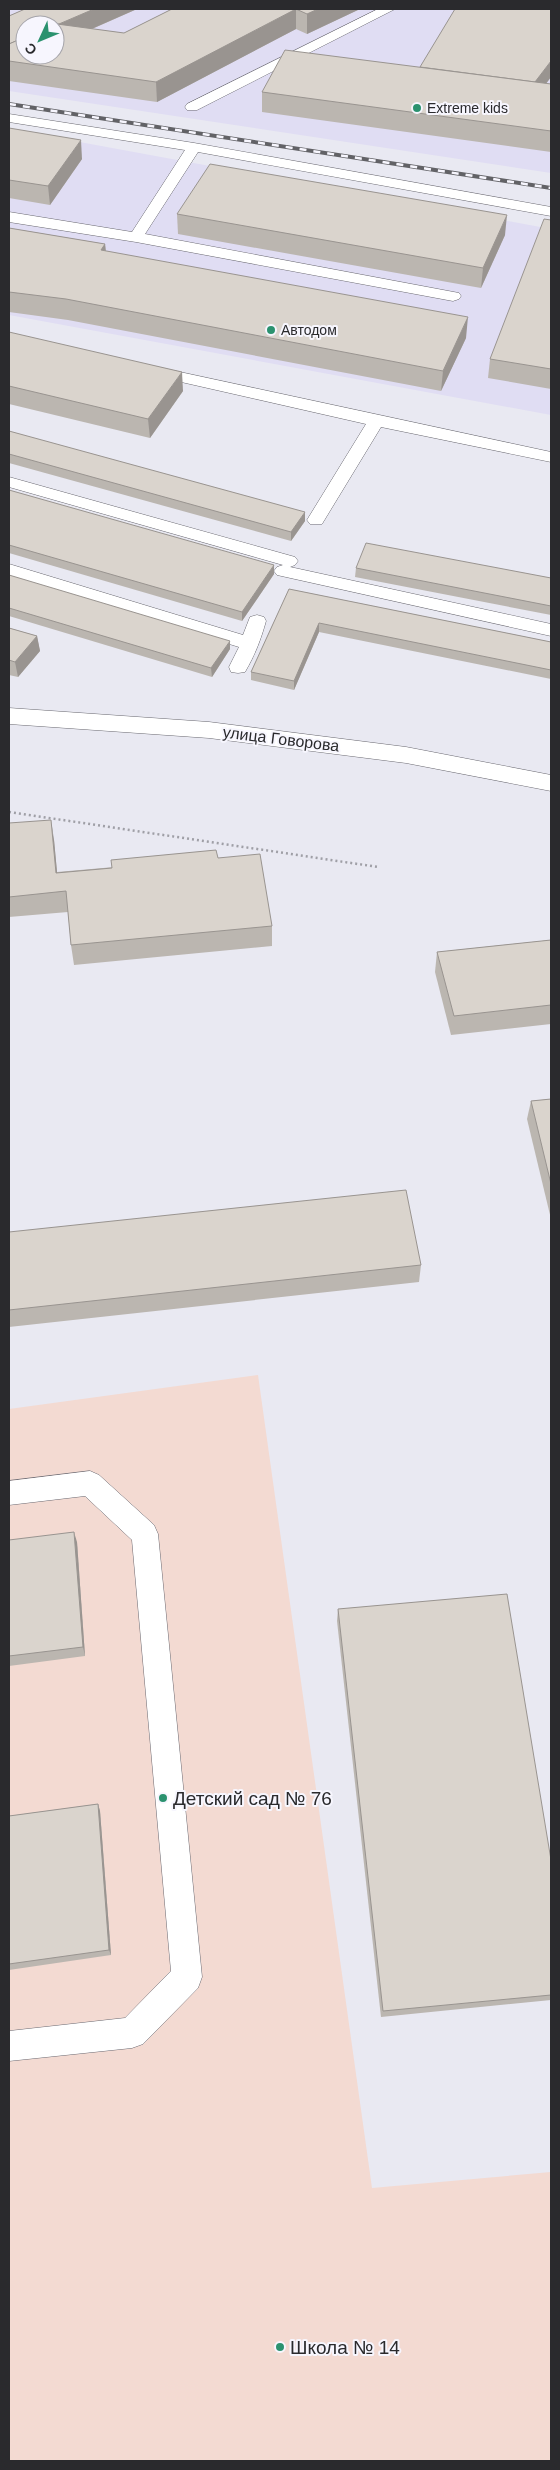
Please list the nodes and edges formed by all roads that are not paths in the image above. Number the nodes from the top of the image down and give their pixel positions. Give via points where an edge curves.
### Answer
1 (388, 9) edge
2 (192, 107) dead end
3 (9, 118) edge
4 (194, 147) junction
5 (551, 212) edge
6 (9, 217) edge
7 (136, 237) junction
8 (453, 296) dead end
9 (136, 367) edge
10 (376, 421) junction
11 (551, 457) edge
12 (9, 482) edge
13 (316, 520) dead end
14 (9, 570) edge
15 (257, 621) dead end
16 (551, 630) edge
17 (250, 644) junction
18 (238, 668) dead end
19 (9, 716) edge
20 (551, 783) edge
21 (9, 1493) edge
22 (9, 2046) edge

1 - 2 lane
3 - 4 lane
4 - 5 lane
4 - 7 lane
6 - 7 lane
7 - 8 lane
9 - 10 lane
10 - 11 lane
10 - 13 lane
12 - 16 lane via 286,566
14 - 17 lane
15 - 17 lane
17 - 18 lane
19 - 20 street, улица Говорова via 209,730 406,755
21 - 22 lane via 90,1484 145,1534 187,1977 132,2033

